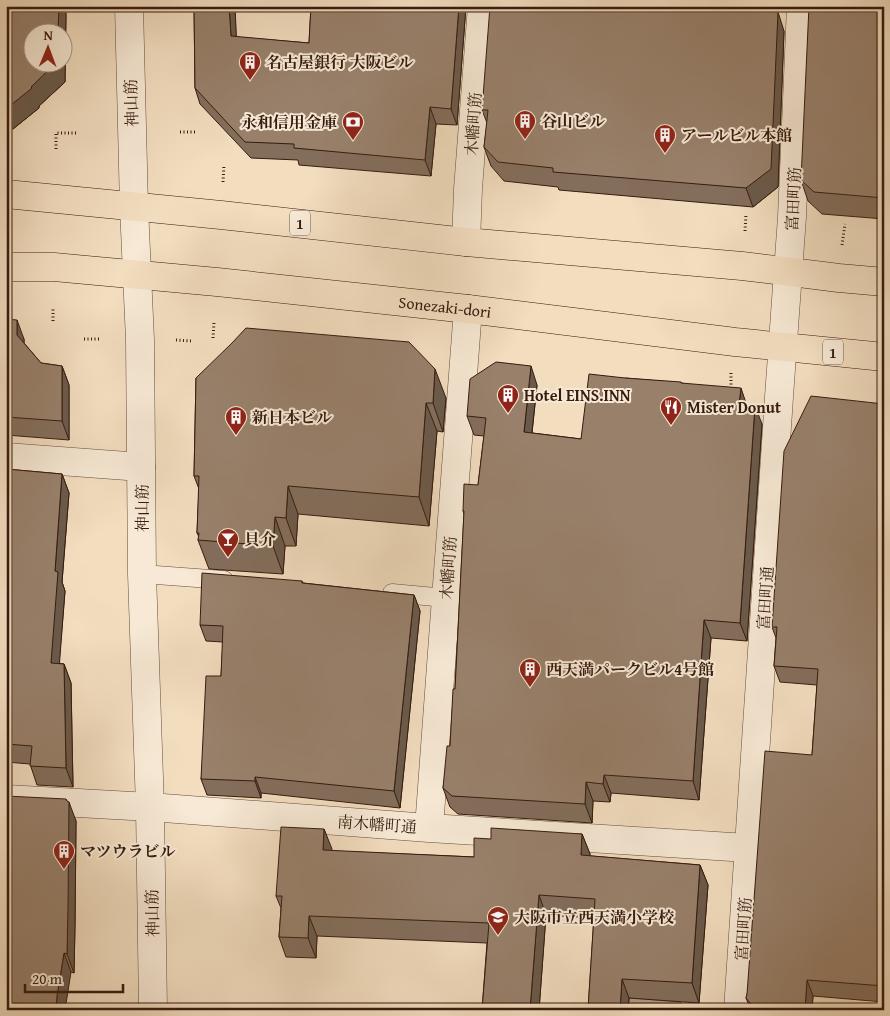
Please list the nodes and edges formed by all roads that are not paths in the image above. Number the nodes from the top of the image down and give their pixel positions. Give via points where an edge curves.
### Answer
1 (129, 6) edge
2 (482, 6) edge
3 (801, 6) edge
4 (6, 194) edge
5 (134, 207) junction
6 (466, 242) junction
7 (6, 259) edge
8 (6, 267) edge
9 (54, 267) junction
10 (788, 272) junction
11 (138, 275) junction
12 (884, 282) edge
13 (468, 309) junction
14 (783, 347) junction
15 (884, 357) edge
16 (6, 457) edge
17 (141, 467) junction
18 (142, 574) junction
19 (242, 582) edge
20 (378, 592) edge
21 (446, 598) junction
22 (6, 799) edge
23 (150, 807) junction
24 (430, 828) junction
25 (748, 848) junction
26 (153, 1010) edge
27 (738, 1010) edge

1 - 5 street, 神山筋
2 - 6 street, 木幡町筋
3 - 10 street, 富田町筋
4 - 5 highway, 1
5 - 6 highway, 1
5 - 11 street, 神山筋
6 - 10 highway, 1
7 - 9 highway
8 - 9 highway, Sonezaki-dori / 1
9 - 11 highway, Sonezaki-dori / 1
10 - 12 highway, 1
10 - 14 street, 富田町筋
11 - 13 highway, Sonezaki-dori / 1
11 - 17 street, 神山筋
13 - 14 highway, Sonezaki-dori / 1
13 - 21 street, 木幡町筋
14 - 15 highway, Sonezaki-dori / 1
14 - 25 street, 富田町通
16 - 17 street
17 - 18 street, 神山筋
18 - 19 lane
18 - 23 street, 神山筋
20 - 21 lane
21 - 24 street, 木幡町筋
22 - 23 street, 南木幡町通
23 - 24 street, 南木幡町通
23 - 26 street, 神山筋
24 - 25 street, 南木幡町通
25 - 27 street, 富田町筋

